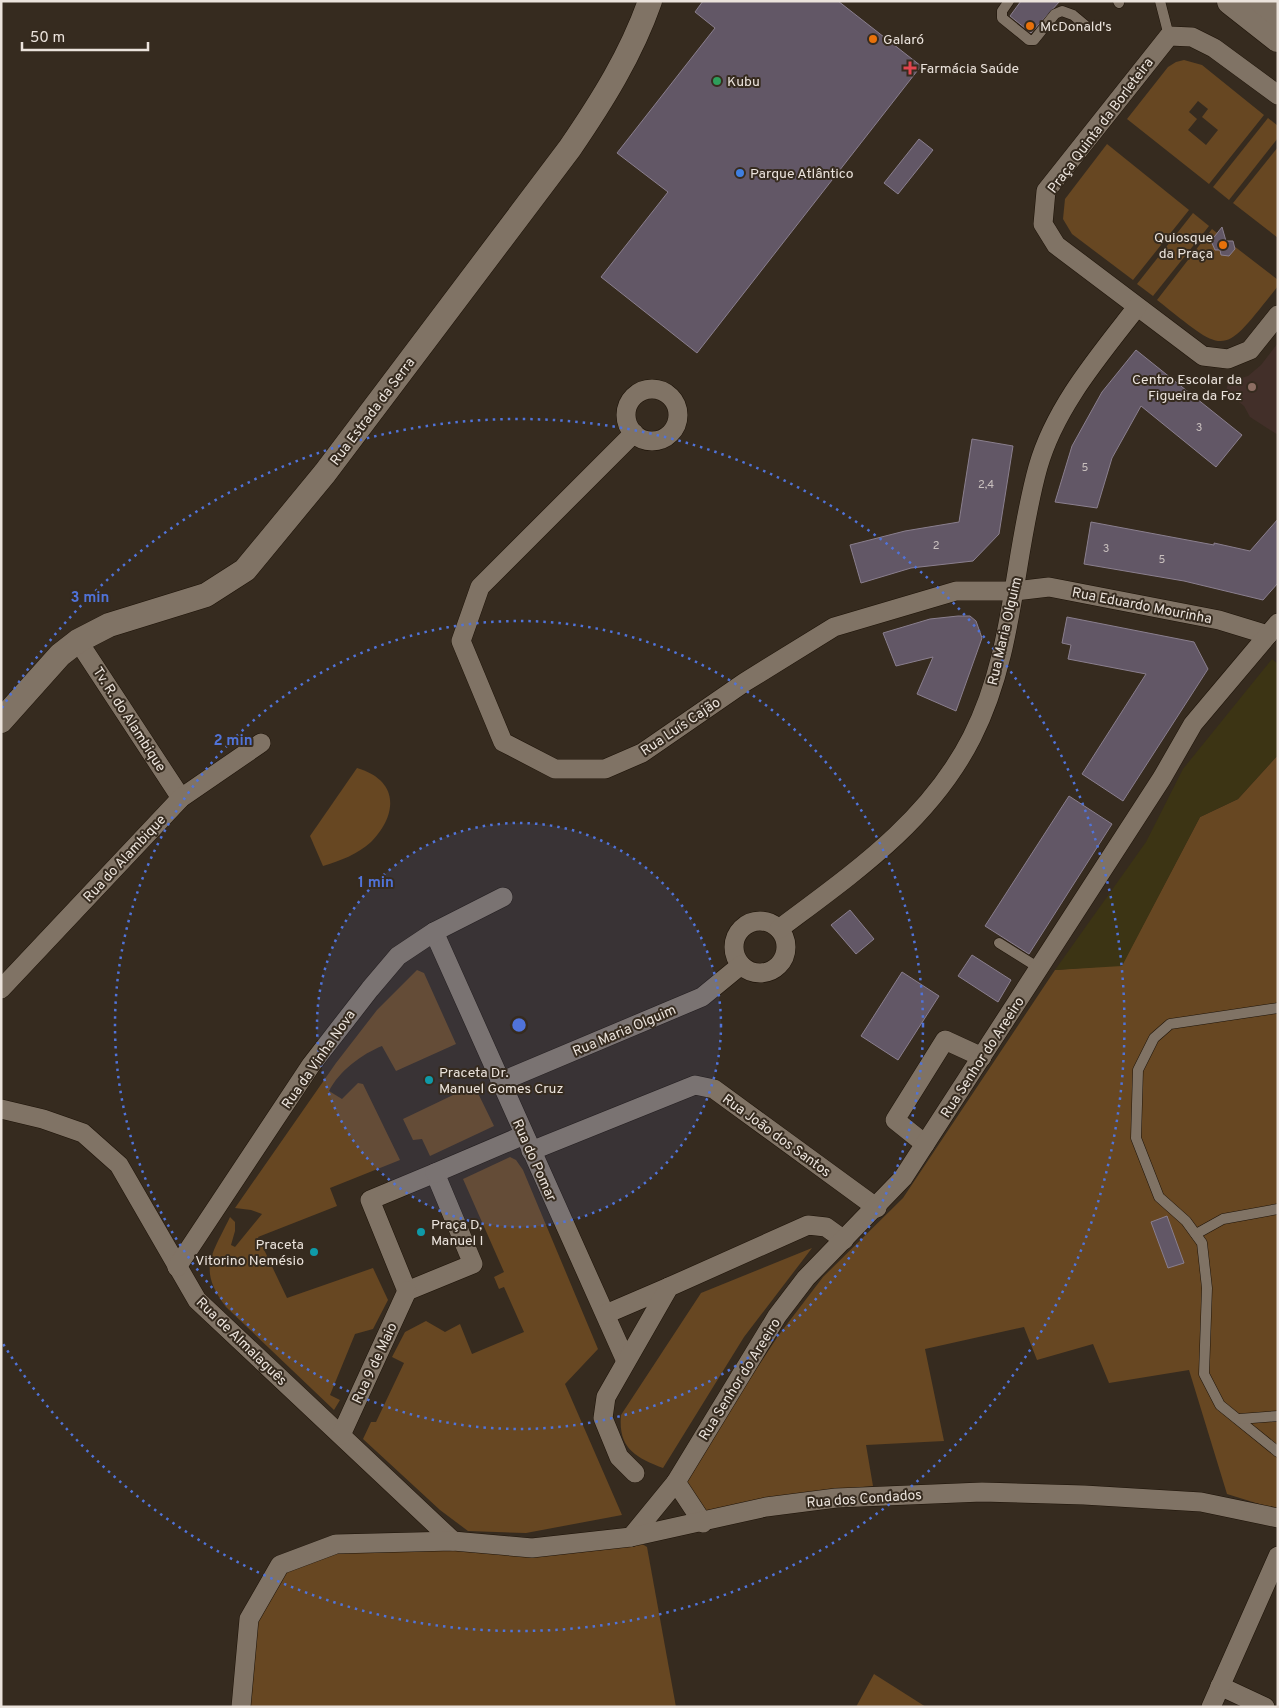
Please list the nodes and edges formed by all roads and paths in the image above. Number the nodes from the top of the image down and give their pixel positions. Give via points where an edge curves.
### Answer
1 (650, 1) edge
2 (1009, 1) edge
3 (1160, 1) edge
4 (1231, 1) edge
5 (1264, 1) edge
6 (1278, 12) edge
7 (1085, 25) dead end
8 (1169, 36) junction
9 (1278, 38) edge
10 (1278, 95) edge
11 (1136, 307) junction
12 (1278, 315) edge
13 (634, 433) dead end
14 (1015, 591) junction
15 (1273, 629) edge
16 (78, 641) junction
17 (1, 720) edge
18 (261, 743) dead end
19 (181, 798) junction
20 (502, 897) dead end
21 (779, 930) junction
22 (434, 932) junction
23 (999, 943) dead end
24 (741, 965) junction
25 (1039, 968) junction
26 (1, 989) edge
27 (1278, 1008) edge
28 (982, 1056) junction
29 (500, 1082) junction
30 (1, 1109) edge
31 (527, 1143) junction
32 (925, 1144) junction
33 (435, 1173) junction
34 (877, 1208) junction
35 (1278, 1209) edge
36 (1196, 1234) junction
37 (844, 1240) junction
38 (176, 1267) junction
39 (669, 1287) junction
40 (407, 1291) junction
41 (606, 1314) junction
42 (625, 1360) junction
43 (1278, 1416) edge
44 (1239, 1419) junction
45 (341, 1435) junction
46 (1278, 1452) edge
47 (635, 1472) dead end
48 (676, 1482) junction
49 (1278, 1518) edge
50 (703, 1523) junction
51 (631, 1537) junction
52 (453, 1541) junction
53 (1278, 1556) edge
54 (1220, 1686) junction
55 (241, 1707) edge
56 (1211, 1707) edge
57 (1265, 1707) edge

1 - 16 street, Rua Estrada da Serra via 638,34 606,95 570,148 325,473 245,570 206,595 109,625
2 - 7 lane via 1002,11 1002,18 1029,40 1034,40 1056,14 1062,12 1073,15
3 - 8 lane
4 - 9 main road
5 - 6 main road
8 - 10 street via 1192,37 1214,48
8 - 11 street, Praça Quinta da Borleteira via 1046,191 1043,224 1056,245
11 - 12 street, Praça Quinta da Borleteira via 1203,356 1228,359 1250,350
11 - 14 street, Rua Maria Olguim via 1061,412 1039,465 1025,523
13 - 14 street, Rua Luís Cajão via 480,587 461,641 503,742 555,769 605,769 642,753 745,682 834,627 956,591
14 - 15 street, Rua Eduardo Mourinha via 1049,587
14 - 21 street, Rua Maria Olguim via 995,683 972,738 936,794 880,852
15 - 25 street, Rua Senhor do Areeiro via 1193,724 1162,778
16 - 17 street, Rua Estrada da Serra via 60,655
16 - 19 street, Tv. R. do Alambique
18 - 19 street, Rua do Alambique
19 - 26 street, Rua do Alambique
20 - 22 street, Rua da Vinha Nova
21 - 24 street via 786,948 778,966 769,972 759,973
21 - 24 street via 760,921 742,928 734,947
22 - 29 street, Rua do Pomar
22 - 38 street, Rua da Vinha Nova via 398,956 361,999 311,1066
23 - 25 lane
24 - 29 street, Rua Maria Olguim via 702,997
25 - 28 street, Rua Senhor do Areeiro
27 - 36 lane via 1170,1024 1154,1038 1138,1070 1136,1138 1159,1197
28 - 32 street, Rua Senhor do Areeiro
28 - 32 street via 945,1040 917,1083 895,1120
29 - 31 street, Rua do Pomar
30 - 38 street, Rua de Almalaguês via 83,1133 119,1165
31 - 33 street, Rua João dos Santos
31 - 34 street, Rua João dos Santos via 695,1085 714,1089
31 - 41 street, Rua do Pomar
32 - 34 street, Rua Senhor do Areeiro via 903,1178
33 - 40 street, Rua João dos Santos via 370,1200
33 - 40 street via 473,1264
34 - 37 street, Rua Senhor do Areeiro
35 - 36 lane via 1223,1218
36 - 44 lane via 1202,1243 1207,1288 1204,1374 1220,1405
37 - 39 street via 826,1227 808,1225
37 - 48 street, Rua Senhor do Areeiro via 806,1278 777,1316
38 - 45 street, Rua de Almalaguês via 197,1300
39 - 41 street
39 - 42 street
40 - 45 street, Rua 9 de Maio
41 - 42 street, Rua do Pomar
42 - 47 street via 606,1397 603,1418 619,1457
43 - 44 lane
44 - 46 lane
45 - 52 street, Rua de Almalaguês
48 - 50 street
48 - 51 street, Rua Senhor do Areeiro
49 - 50 street, Rua dos Condados via 1201,1502 982,1492 836,1498 766,1507
50 - 51 street, Rua dos Condados
51 - 52 street, Rua dos Condados via 532,1548
52 - 55 street, Rua dos Condados via 336,1544 280,1565 249,1618
53 - 54 street
54 - 56 street
54 - 57 street

